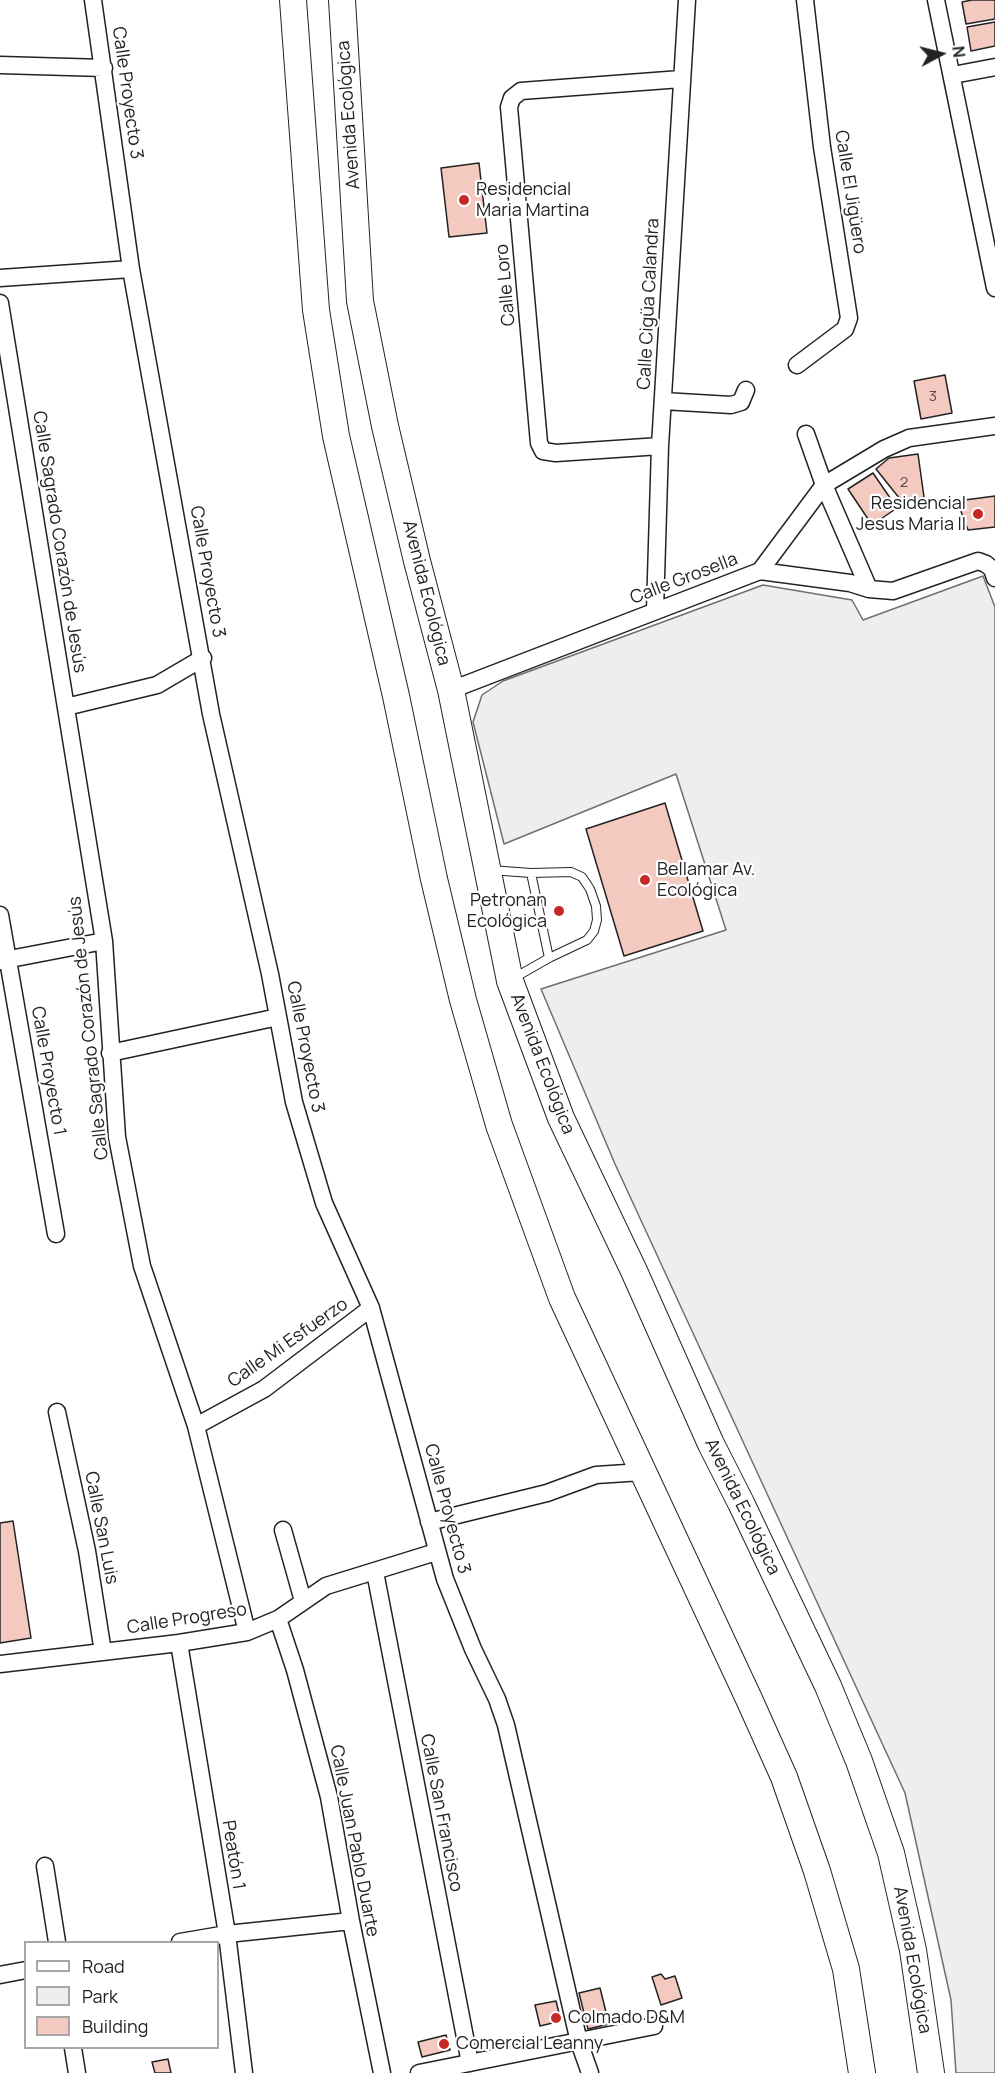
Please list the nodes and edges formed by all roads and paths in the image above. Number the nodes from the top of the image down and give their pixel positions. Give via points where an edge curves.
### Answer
1 (93, 0) edge
2 (293, 0) edge
3 (342, 0) edge
4 (687, 0) edge
5 (805, 0) edge
6 (936, 0) edge
7 (0, 65) edge
8 (995, 67) edge
9 (104, 68) junction
10 (953, 75) junction
11 (681, 79) junction
12 (993, 268) edge
13 (131, 269) junction
14 (0, 278) edge
15 (995, 288) edge
16 (0, 303) edge
17 (797, 365) dead end
18 (746, 390) dead end
19 (663, 401) junction
20 (995, 426) edge
21 (807, 434) dead end
22 (660, 446) junction
23 (824, 485) junction
24 (760, 571) junction
25 (995, 578) edge
26 (869, 590) junction
27 (655, 610) junction
28 (202, 658) junction
29 (451, 690) junction
30 (66, 707) junction
31 (486, 870) junction
32 (531, 873) junction
33 (0, 915) edge
34 (104, 941) junction
35 (549, 958) junction
36 (4, 961) edge
37 (510, 981) junction
38 (278, 1017) junction
39 (110, 1053) junction
40 (56, 1234) dead end
41 (371, 1308) junction
42 (57, 1412) dead end
43 (196, 1426) junction
44 (642, 1472) junction
45 (429, 1522) junction
46 (283, 1530) dead end
47 (436, 1552) junction
48 (375, 1572) junction
49 (303, 1601) junction
50 (278, 1619) junction
51 (247, 1632) junction
52 (179, 1643) junction
53 (103, 1652) junction
54 (0, 1664) edge
55 (45, 1866) dead end
56 (351, 1921) junction
57 (227, 1934) junction
58 (57, 1941) edge
59 (186, 1941) edge
60 (24, 1970) edge
61 (0, 1975) edge
62 (654, 2026) dead end
63 (579, 2042) junction
64 (73, 2049) edge
65 (470, 2063) junction
66 (76, 2073) edge
67 (244, 2073) edge
68 (382, 2073) edge
69 (419, 2073) edge
70 (590, 2073) edge
71 (862, 2073) edge
72 (931, 2073) edge

1 - 9 street, Calle Proyecto 3
2 - 44 main road via 316,310 336,436 434,879 499,1125 562,1298
3 - 29 main road, Avenida Ecológica via 360,301 385,426
4 - 11 street, Calle Cigüa Calandra
5 - 17 street, Calle El Jigüero via 822,147 849,318 845,329
6 - 10 street
7 - 9 street
8 - 10 street
9 - 13 street, Calle Proyecto 3
10 - 12 street
11 - 19 street, Calle Cigüa Calandra
11 - 22 street, Calle Loro via 521,92 512,98 509,107 539,443 543,451 556,453
12 - 15 street
13 - 14 street
13 - 28 street, Calle Proyecto 3
16 - 30 street, Calle Sagrado Corazón de Jesús
18 - 19 street via 741,402 731,405
19 - 22 street, Calle Cigüa Calandra
20 - 23 street, Calle Grosella via 909,438
21 - 23 street
22 - 27 street, Calle Cigüa Calandra
23 - 24 street, Calle Grosella
23 - 26 street
24 - 26 street via 850,583
24 - 27 street, Calle Grosella
25 - 26 street via 992,569 978,561 893,591
27 - 29 street, Calle Grosella
28 - 30 street via 157,685
28 - 38 street, Calle Proyecto 3
29 - 31 main road, Avenida Ecológica
30 - 34 street, Calle Sagrado Corazón de Jesús
31 - 32 lane
31 - 37 main road, Avenida Ecológica
32 - 35 lane
32 - 35 lane via 571,872 582,877 596,906 597,920 587,940
33 - 36 street, Calle Proyecto 1
34 - 36 street
34 - 39 street, Calle Sagrado Corazón de Jesús
35 - 37 lane
36 - 40 street, Calle Proyecto 1
37 - 72 main road, Avenida Ecológica via 561,1118 859,1761 891,1853 913,1950
38 - 39 street
38 - 41 street, Calle Proyecto 3 via 294,1102 324,1203
39 - 43 street, Calle Sagrado Corazón de Jesús via 117,1137 142,1266
41 - 43 street, Calle Mi Esfuerzo via 264,1389
41 - 45 street, Calle Proyecto 3
42 - 53 street, Calle San Luis via 87,1551
43 - 51 street, Calle Sagrado Corazón de Jesús
44 - 45 street via 596,1475 547,1493
44 - 71 main road via 784,1777 846,1969
45 - 47 street, Calle Proyecto 3
46 - 49 street
47 - 48 street, Calle Progreso
47 - 63 street, Calle Proyecto 3 via 506,1725
48 - 49 street, Calle Progreso via 326,1586
48 - 65 street, Calle San Francisco
49 - 50 street, Calle Progreso
50 - 51 street, Calle Progreso
50 - 56 street, Calle Juan Pablo Duarte via 296,1670 329,1797
51 - 52 street, Calle Progreso
52 - 53 street, Calle Progreso
52 - 57 street, Peatón 1
53 - 54 street, Calle Progreso
55 - 58 street
56 - 57 street
56 - 68 street, Calle Juan Pablo Duarte
57 - 59 street
57 - 67 street, Peatón 1
60 - 61 street
62 - 63 street
63 - 65 street
63 - 70 street, Calle Proyecto 3
64 - 66 street
65 - 69 street

